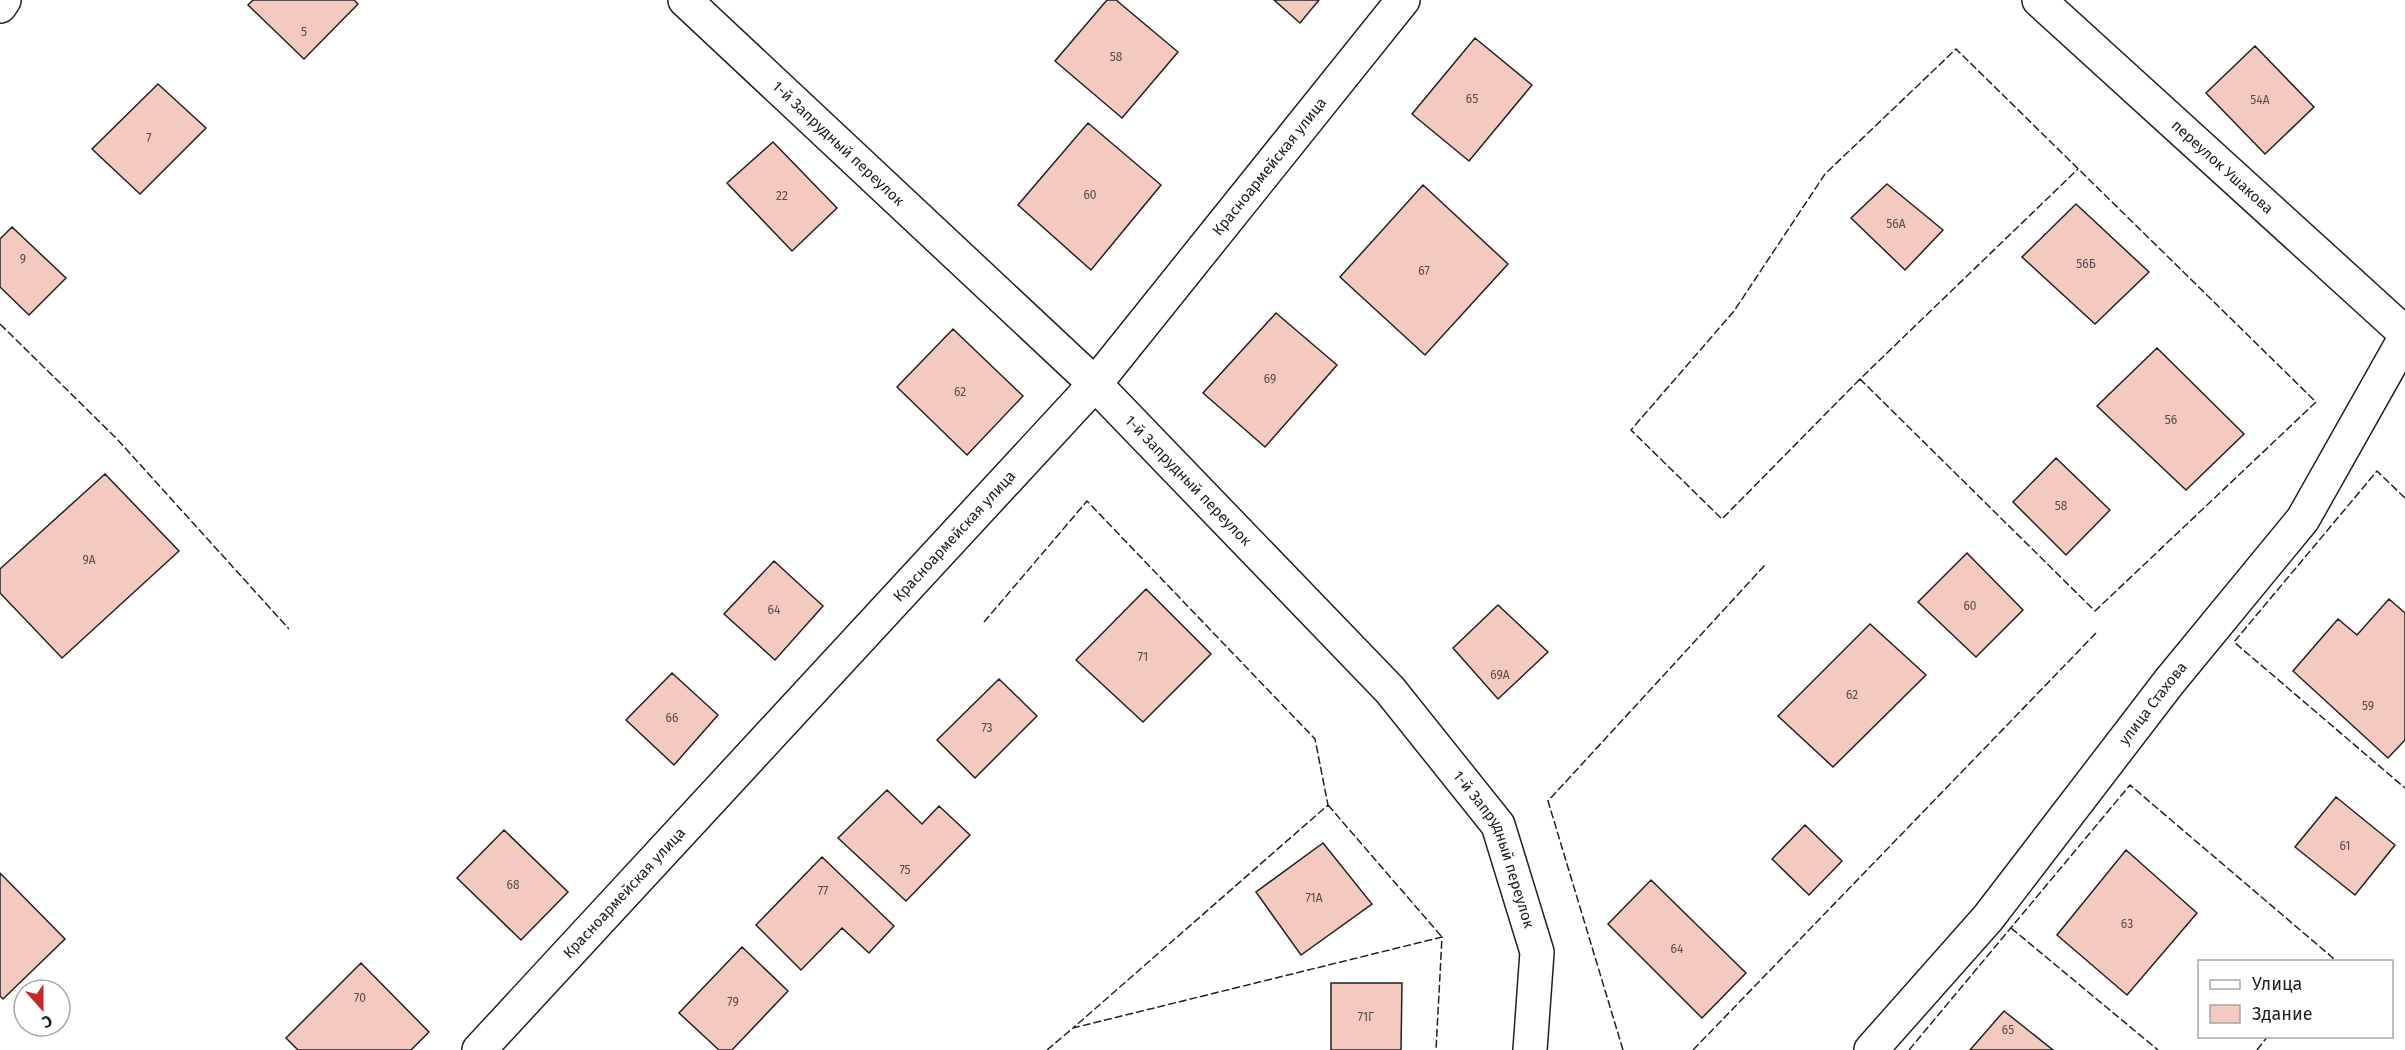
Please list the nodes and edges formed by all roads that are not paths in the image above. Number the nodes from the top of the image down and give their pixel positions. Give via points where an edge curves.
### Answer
1 (4, 0) edge
2 (685, 0) edge
3 (1403, 0) edge
4 (2039, 0) edge
5 (0, 6) edge
6 (2405, 333) edge
7 (2405, 338) edge
8 (1095, 384) junction
9 (479, 1050) edge
10 (1530, 1050) edge
11 (1871, 1050) edge

1 - 5 street
2 - 8 street, 1-й Запрудный переулок
3 - 8 street, Красноармейская улица
4 - 6 street, переулок Ушакова
7 - 11 street, улица Стахова via 2303,519 2169,682 1988,918
8 - 9 street, Красноармейская улица
8 - 10 street, 1-й Запрудный переулок via 1390,690 1498,825 1537,952

